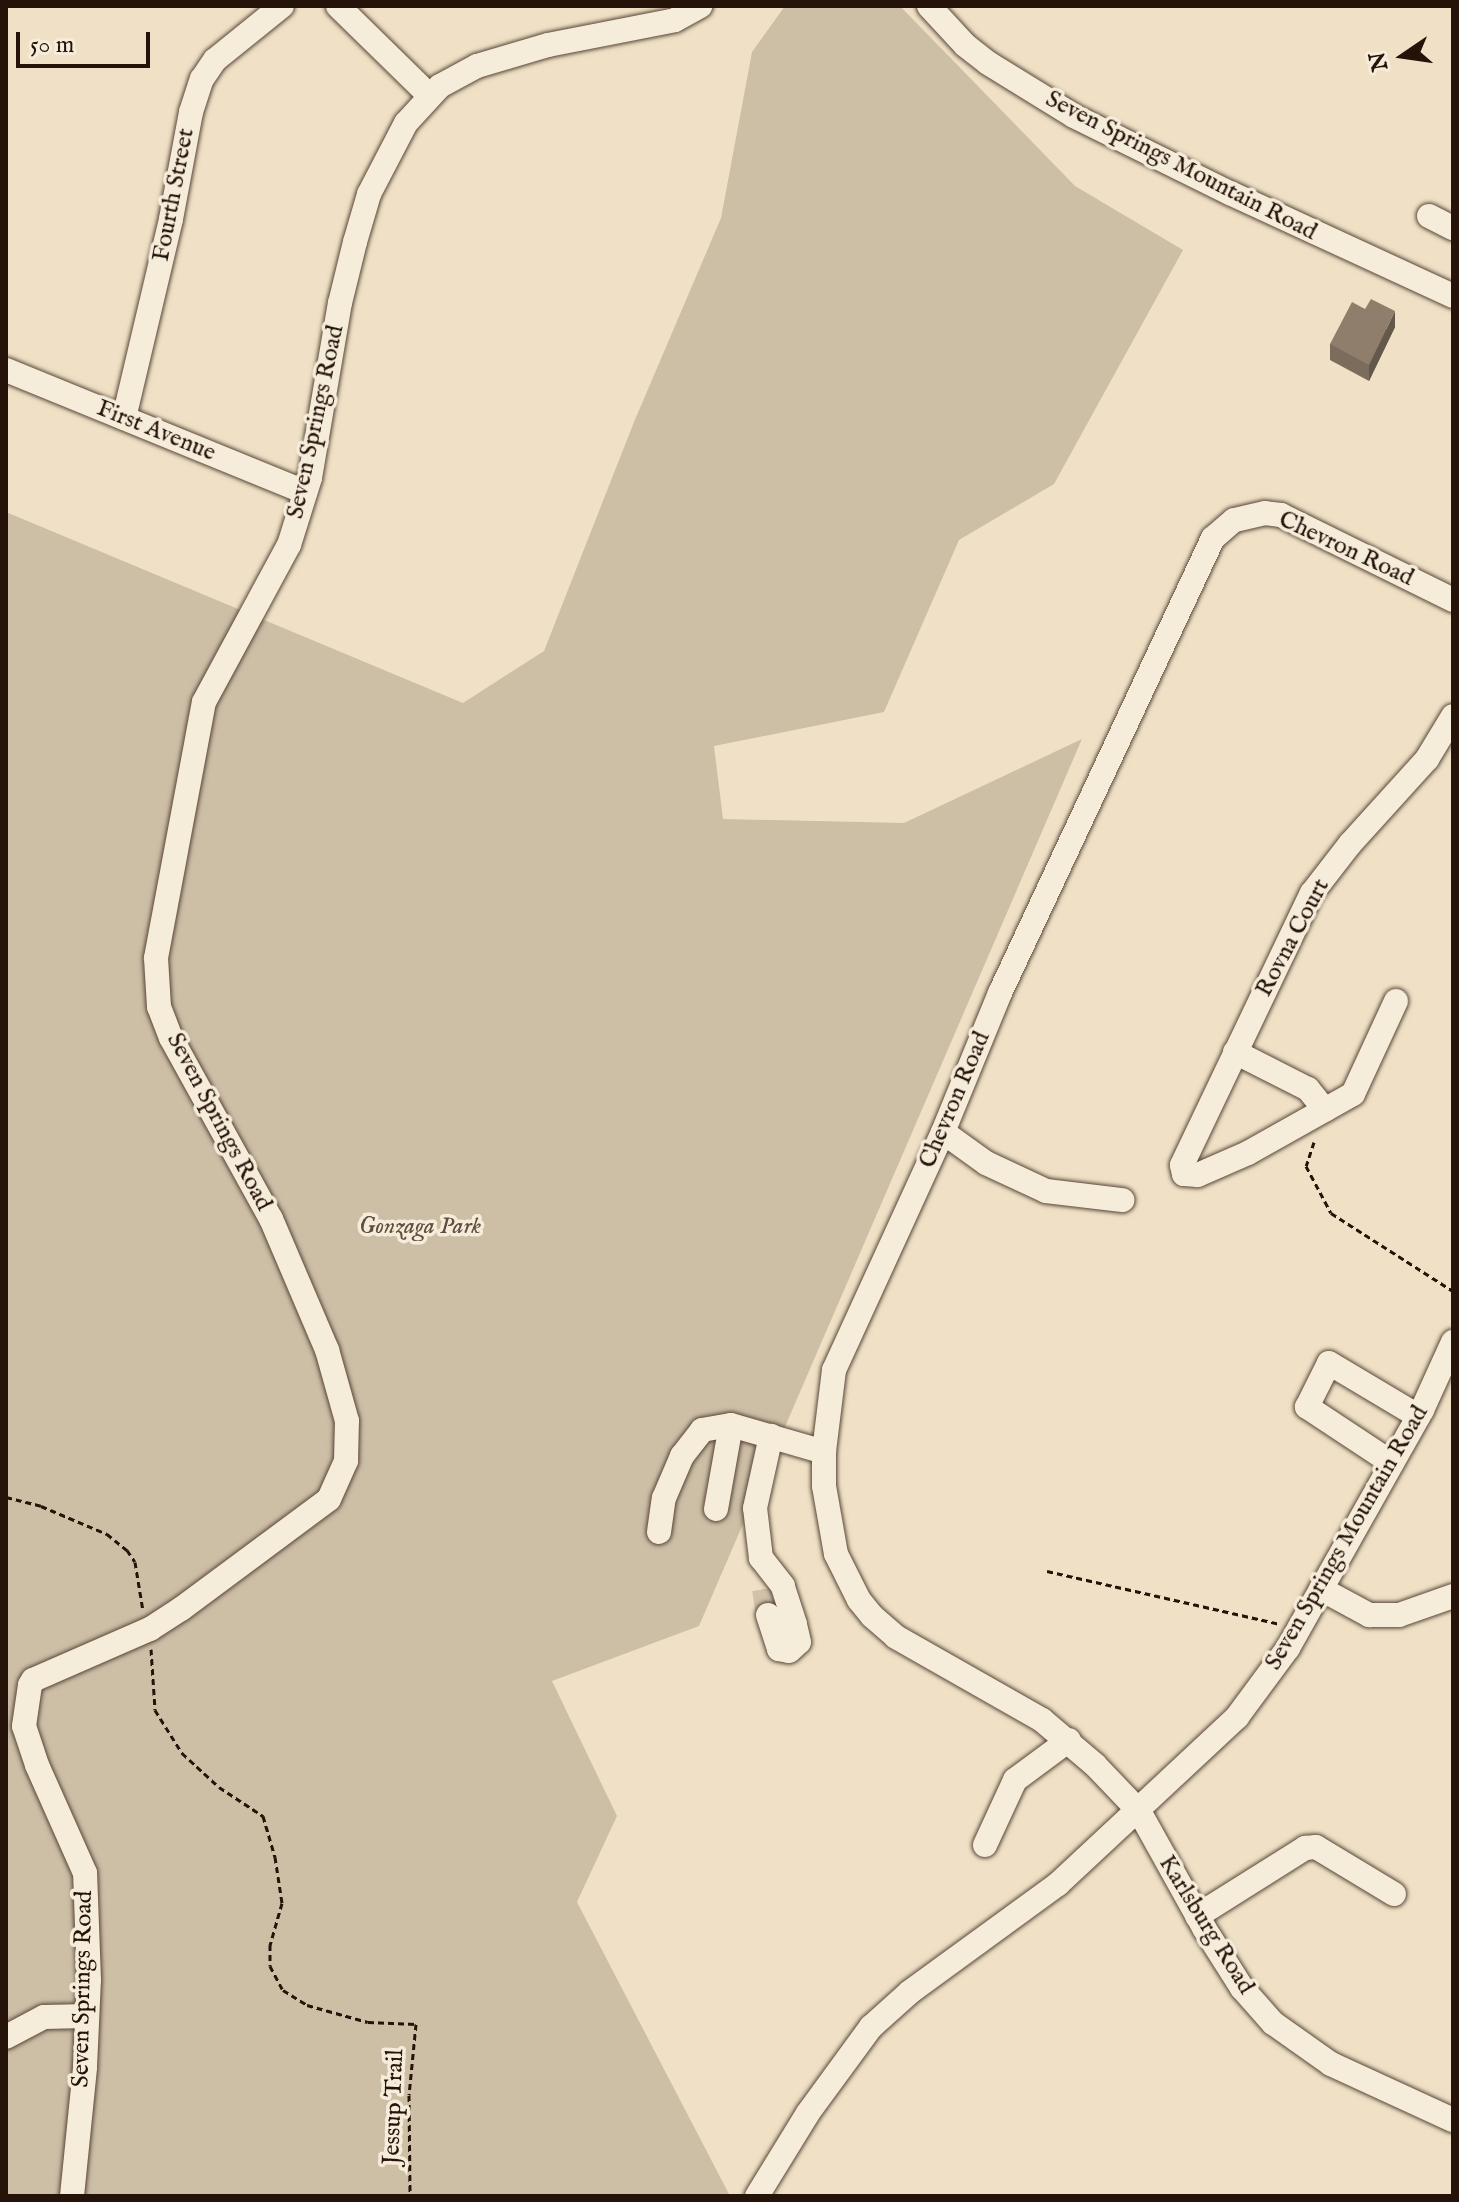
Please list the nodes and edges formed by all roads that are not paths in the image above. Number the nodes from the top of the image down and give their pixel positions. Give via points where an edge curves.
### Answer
1 (282, 6) edge
2 (338, 6) edge
3 (700, 6) edge
4 (929, 6) edge
5 (429, 95) junction
6 (1429, 216) dead end
7 (1453, 228) edge
8 (1453, 296) edge
9 (6, 370) edge
10 (124, 418) junction
11 (305, 492) junction
12 (1453, 600) edge
13 (1453, 716) edge
14 (1396, 1001) dead end
15 (1235, 1052) junction
16 (1325, 1110) junction
17 (943, 1132) junction
18 (1122, 1200) dead end
19 (1453, 1342) edge
20 (1418, 1416) junction
21 (731, 1425) junction
22 (771, 1436) junction
23 (824, 1452) junction
24 (1392, 1463) junction
25 (716, 1509) dead end
26 (659, 1532) dead end
27 (761, 1558) junction
28 (764, 1589) tunnel mouth
29 (1321, 1589) junction
30 (1453, 1596) edge
31 (768, 1615) tunnel mouth
32 (1069, 1740) junction
33 (1139, 1811) junction
34 (985, 1845) dead end
35 (1394, 1894) dead end
36 (1197, 1916) junction
37 (87, 2016) junction
38 (6, 2037) edge
39 (1453, 2120) edge
40 (72, 2196) edge
41 (757, 2196) edge

1 - 10 street, Fourth Street via 215,60 202,79
2 - 5 street
3 - 5 street, Seven Springs Road via 675,20 548,45 477,66
4 - 8 street, Seven Springs Mountain Road via 988,63 1074,116
5 - 11 street, Seven Springs Road via 406,123 369,194 340,303
6 - 7 street
9 - 10 street, First Avenue
10 - 11 street, First Avenue
11 - 37 street, Seven Springs Road via 289,545 204,702 156,958 159,1007 171,1038 271,1219 327,1350 347,1421 346,1461 329,1499 150,1629 30,1685 24,1726 85,1873
12 - 17 street, Chevron Road via 1281,515 1251,515 1222,527 1204,553 1013,964
13 - 15 street, Rovna Court via 1427,759 1312,893
14 - 16 street via 1353,1094
15 - 16 street via 1308,1089
15 - 16 street, Rovna Court via 1182,1165 1184,1174 1198,1175 1248,1153
17 - 18 street via 986,1163 1046,1191
17 - 23 street, Chevron Road via 834,1370
19 - 20 street, Seven Springs Mountain Road
20 - 24 street, Seven Springs Mountain Road
20 - 24 street via 1329,1363 1307,1407
21 - 22 street
21 - 25 street
21 - 26 street via 702,1430 682,1456 664,1498
22 - 23 street
22 - 27 street via 755,1508
23 - 32 street, Chevron Road via 836,1554 872,1616 896,1637
24 - 29 street, Seven Springs Mountain Road
27 - 28 street
27 - 31 street via 777,1574 791,1612 799,1642 789,1651 779,1649
29 - 30 street via 1369,1615 1399,1615
29 - 33 street, Seven Springs Mountain Road via 1237,1717
32 - 33 street, Chevron Road
32 - 34 street via 1015,1780
33 - 36 street, Karlsburg Road
33 - 41 street, Seven Springs Mountain Road via 1058,1884 910,1992 871,2027 808,2113
35 - 36 street via 1316,1847 1305,1848
36 - 39 street, Karlsburg Road via 1242,1988 1273,2023 1331,2064
37 - 38 street via 44,2017
37 - 40 street, Seven Springs Road

